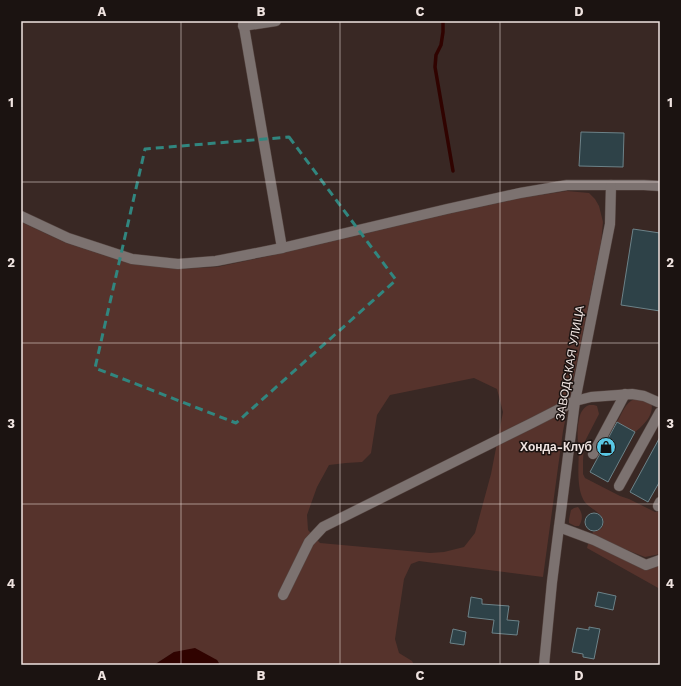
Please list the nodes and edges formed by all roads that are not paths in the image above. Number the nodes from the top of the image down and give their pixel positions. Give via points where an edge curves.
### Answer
1 (276, 21) edge
2 (243, 24) edge
3 (611, 186) junction
4 (660, 186) edge
5 (21, 216) edge
6 (282, 248) junction
7 (625, 394) junction
8 (575, 401) junction
9 (660, 403) edge
10 (660, 412) edge
11 (593, 454) dead end
12 (619, 486) dead end
13 (559, 527) junction
14 (660, 560) edge
15 (283, 596) dead end
16 (544, 665) edge

1 - 2 street
2 - 6 street
3 - 4 street
3 - 6 street via 567,185 520,193
3 - 8 street, ЗАВОДСКАЯ УЛИЦА via 610,224
5 - 6 street via 68,238 132,259 178,264 216,261
7 - 8 street
7 - 9 street via 644,396
7 - 11 street
8 - 13 street, ЗАВОДСКАЯ УЛИЦА
8 - 15 street via 323,527 308,542
10 - 12 street
13 - 14 street via 594,540 646,565
13 - 16 street, ЗАВОДСКАЯ УЛИЦА

